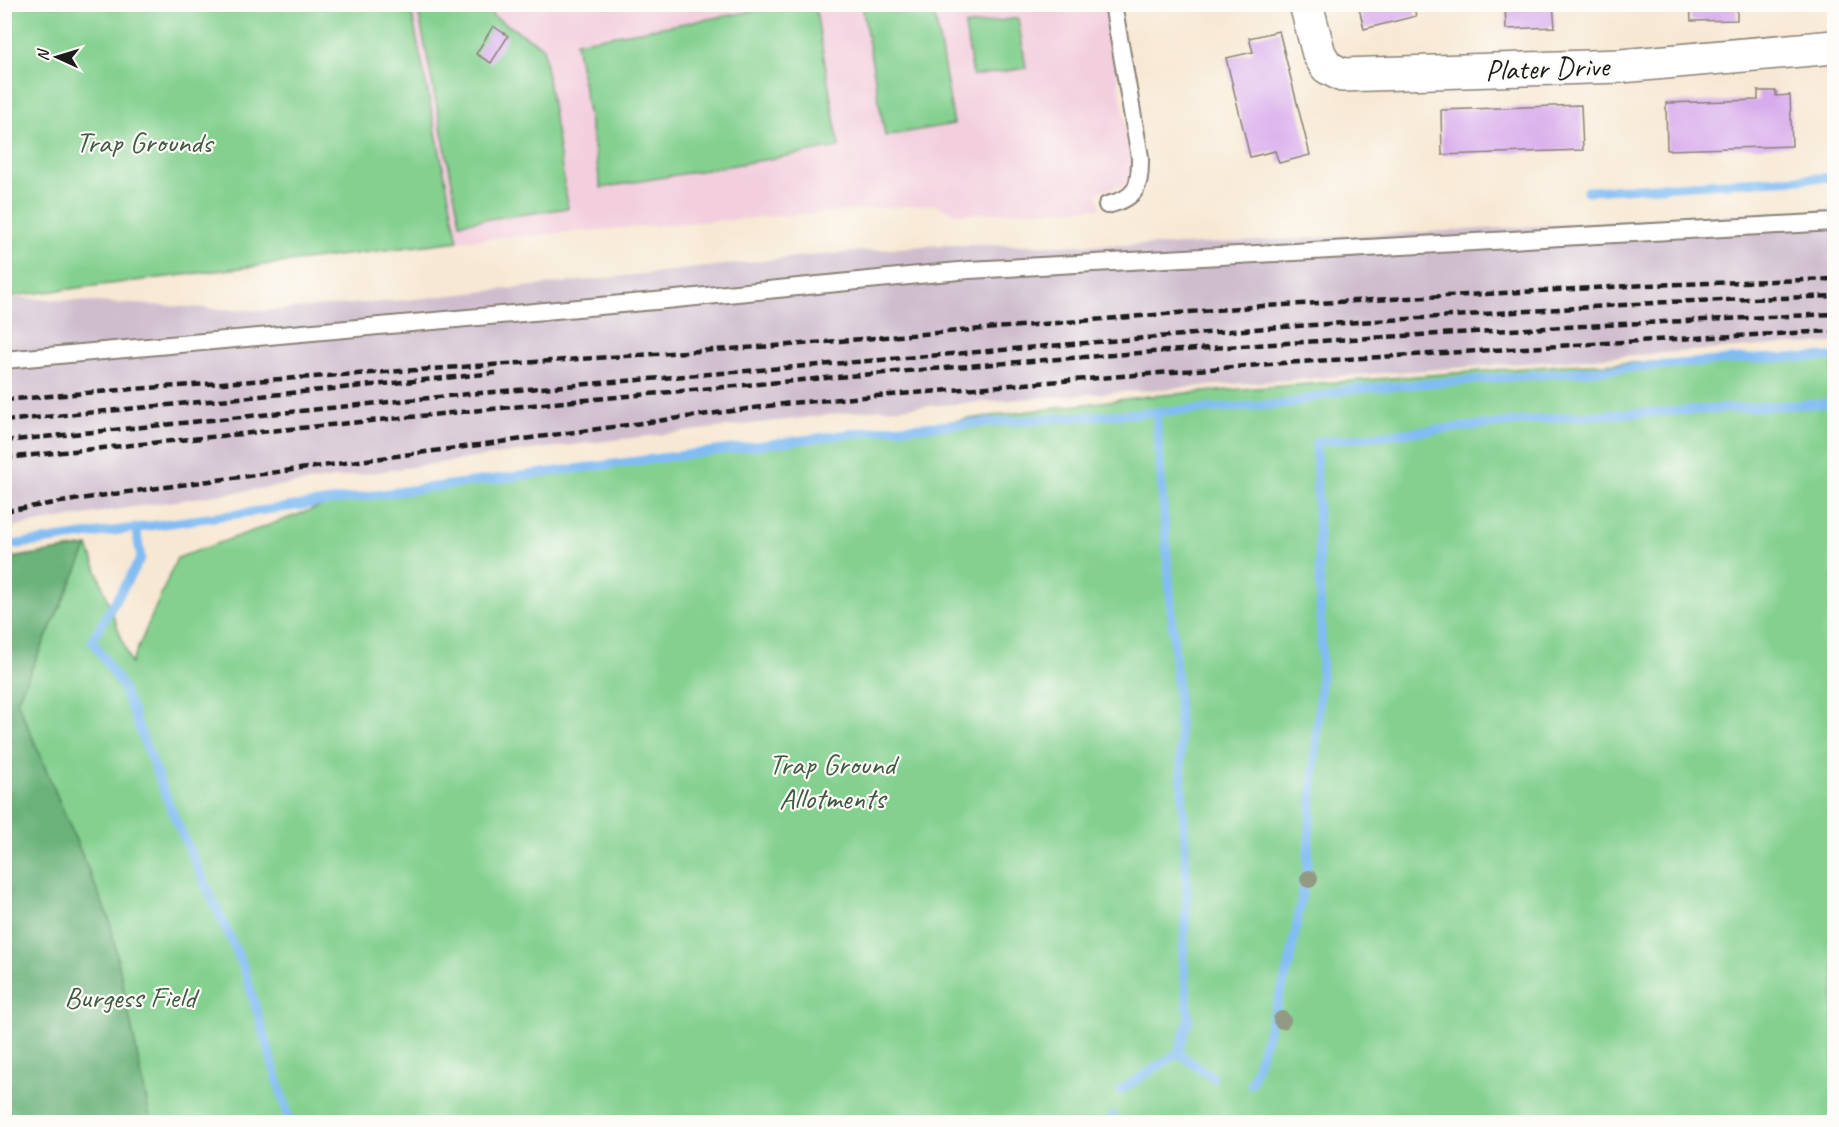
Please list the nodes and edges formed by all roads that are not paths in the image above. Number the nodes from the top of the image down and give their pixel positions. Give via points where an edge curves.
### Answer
1 (1113, 4) edge
2 (1306, 4) edge
3 (1834, 47) edge
4 (1107, 205) dead end
5 (1834, 222) edge
6 (4, 360) edge

1 - 4 lane via 1140,157 1140,181 1126,198
2 - 3 street, Plater Drive via 1319,54 1328,67 1342,75 1621,66
5 - 6 lane via 969,270

